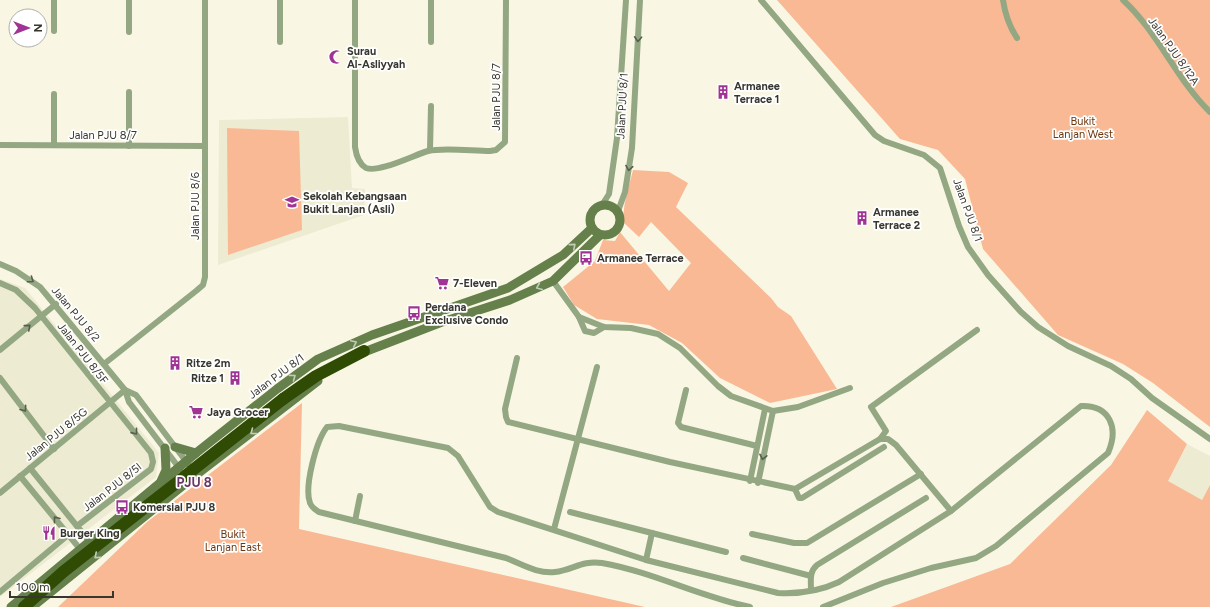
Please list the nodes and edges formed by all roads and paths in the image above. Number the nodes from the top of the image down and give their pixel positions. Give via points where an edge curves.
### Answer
1 (54, 0) edge
2 (129, 0) edge
3 (205, 0) edge
4 (280, 0) edge
5 (356, 0) edge
6 (431, 0) edge
7 (506, 0) edge
8 (626, 0) edge
9 (640, 0) edge
10 (761, 0) edge
11 (1003, 0) edge
12 (1123, 0) edge
13 (54, 31) dead end
14 (129, 32) dead end
15 (1017, 38) dead end
16 (280, 42) dead end
17 (431, 42) dead end
18 (129, 92) dead end
19 (54, 94) dead end
20 (431, 106) dead end
21 (1210, 112) edge
22 (0, 145) edge
23 (54, 145) junction
24 (130, 146) junction
25 (205, 146) junction
26 (430, 150) junction
27 (602, 205) junction
28 (618, 211) junction
29 (592, 228) junction
30 (600, 235) junction
31 (0, 264) edge
32 (553, 281) junction
33 (0, 283) edge
34 (56, 304) junction
35 (438, 311) junction
36 (41, 316) junction
37 (579, 317) junction
38 (442, 322) junction
39 (604, 326) junction
40 (977, 330) dead end
41 (0, 350) edge
42 (364, 351) junction
43 (517, 358) dead end
44 (104, 364) junction
45 (597, 367) dead end
46 (0, 378) edge
47 (850, 388) dead end
48 (125, 390) junction
49 (686, 390) dead end
50 (110, 403) junction
51 (764, 409) junction
52 (773, 412) junction
53 (880, 439) junction
54 (1210, 439) edge
55 (578, 440) junction
56 (757, 446) junction
57 (175, 447) junction
58 (884, 447) dead end
59 (165, 448) junction
60 (54, 449) junction
61 (196, 452) junction
62 (182, 464) junction
63 (30, 468) junction
64 (921, 474) junction
65 (196, 475) junction
66 (20, 476) junction
67 (750, 481) junction
68 (189, 482) junction
69 (758, 483) junction
70 (158, 485) junction
71 (795, 490) junction
72 (0, 493) edge
73 (360, 496) dead end
74 (926, 498) dead end
75 (951, 511) junction
76 (570, 512) dead end
77 (354, 521) junction
78 (77, 526) junction
79 (554, 529) junction
80 (652, 533) junction
81 (752, 534) dead end
82 (68, 535) junction
83 (89, 541) junction
84 (80, 549) junction
85 (726, 552) dead end
86 (743, 558) dead end
87 (646, 560) junction
88 (811, 576) junction
89 (811, 590) junction
90 (0, 592) edge
91 (11, 607) edge
92 (24, 607) edge
93 (32, 607) edge
94 (750, 607) edge
95 (823, 607) edge

1 - 13 street
2 - 14 street
3 - 25 street, Jalan PJU 8/6
4 - 16 street
5 - 26 street, Jalan PJU 8/7 via 355,147 359,160 366,168 378,168
6 - 17 street
7 - 26 street, Jalan PJU 8/7 via 505,142 496,150 490,151
8 - 27 street, Jalan PJU 8/1 via 617,138 609,194
9 -> 28 street, Jalan PJU 8/1 via 632,148 625,192
10 - 54 street, Jalan PJU 8/1 via 875,135 884,141 924,155 940,168 968,247 988,275 1021,312 1038,327 1068,346 1126,376
11 - 15 street via 1005,12
12 - 21 street, Jalan PJU 8/12A via 1152,34 1188,88
18 - 24 street
19 - 23 street
20 - 26 street
22 - 23 street, Jalan PJU 8/7
23 - 24 street, Jalan PJU 8/7
24 - 25 street, Jalan PJU 8/7
25 - 44 street, Jalan PJU 8/6 via 203,285
27 - 28 main road via 611,206
27 - 29 main road via 591,217
28 - 30 main road via 621,220 618,230 610,235
29 - 30 main road
35 -> 29 main road, Jalan PJU 8/1 via 508,288 563,256
30 - 32 main road
31 -> 34 street, Jalan PJU 8/2 via 40,287
32 - 37 street
32 -> 38 main road via 510,300
33 - 36 street, Jalan PJU 8/5F via 16,290
34 - 36 street
34 - 44 street, Jalan PJU 8/2
35 - 38 main road
61 -> 35 main road, Jalan PJU 8/1 via 318,359 372,335
41 -> 36 street
36 - 50 street, Jalan PJU 8/5F
37 - 39 street
37 - 39 street via 582,327 589,333 598,332
38 - 42 main road
39 - 51 street via 658,334 680,348 731,396
40 - 53 street via 871,407 886,431
42 -> 65 main road via 292,400
42 - 92 highway, bridge via 316,376 283,399 63,572
43 - 55 street via 505,409 508,422
44 - 48 street, Jalan PJU 8/2
45 - 55 street
46 -> 60 street
47 - 52 street via 798,407
48 - 50 street, Jalan PJU 8/5G
48 - 57 street, Jalan PJU 8/2 via 136,395
48 - 59 street, Jalan PJU 8/2 via 129,402
49 - 56 street via 678,423 681,427
50 - 60 street, Jalan PJU 8/5G
50 -> 78 street, Jalan PJU 8/5I via 151,453 153,462 151,469
51 - 52 street
51 - 56 street
52 -> 69 street
53 - 64 street via 892,441
53 - 71 street
55 - 67 street
55 - 79 street
56 - 67 street
57 - 61 main road
57 - 62 street, Jalan PJU 8/2
58 - 71 street via 802,498 799,498
59 - 62 street, Jalan PJU 8/2
59 - 70 main road via 166,470
60 - 63 street, Jalan PJU 8/5G
61 - 62 main road, Jalan PJU 8/1
62 - 65 street, Jalan PJU 8/2
62 - 68 street, Jalan PJU 8/2
62 - 70 main road, Jalan PJU 8/1
63 - 66 street, Jalan PJU 8/5G
63 - 78 street
64 - 75 street
64 - 81 street via 807,543 794,543
65 - 68 main road
66 - 72 street, Jalan PJU 8/5G
82 -> 66 street
67 - 69 street
68 -> 93 main road
69 - 71 street
70 - 83 main road, Jalan PJU 8/1
73 - 77 street
74 - 88 street via 817,565
75 - 89 street via 839,582
75 - 95 street via 1081,406 1090,405 1099,409 1112,425 1113,436 1108,453 996,546 976,558 931,568 883,583
76 - 80 street
77 - 79 street via 319,512 310,502 308,480 327,427 339,426 448,448 458,456 490,507 498,512
77 - 94 street via 506,558 543,572 556,572 588,562 616,566 702,595
78 - 83 street
79 - 87 street
80 - 85 street
80 - 87 street
82 - 84 street
82 - 90 street
83 - 84 main road, Jalan PJU 8/1
84 - 91 main road, Jalan PJU 8/1
86 - 88 street
87 - 89 street via 778,593 794,594
88 - 89 street

